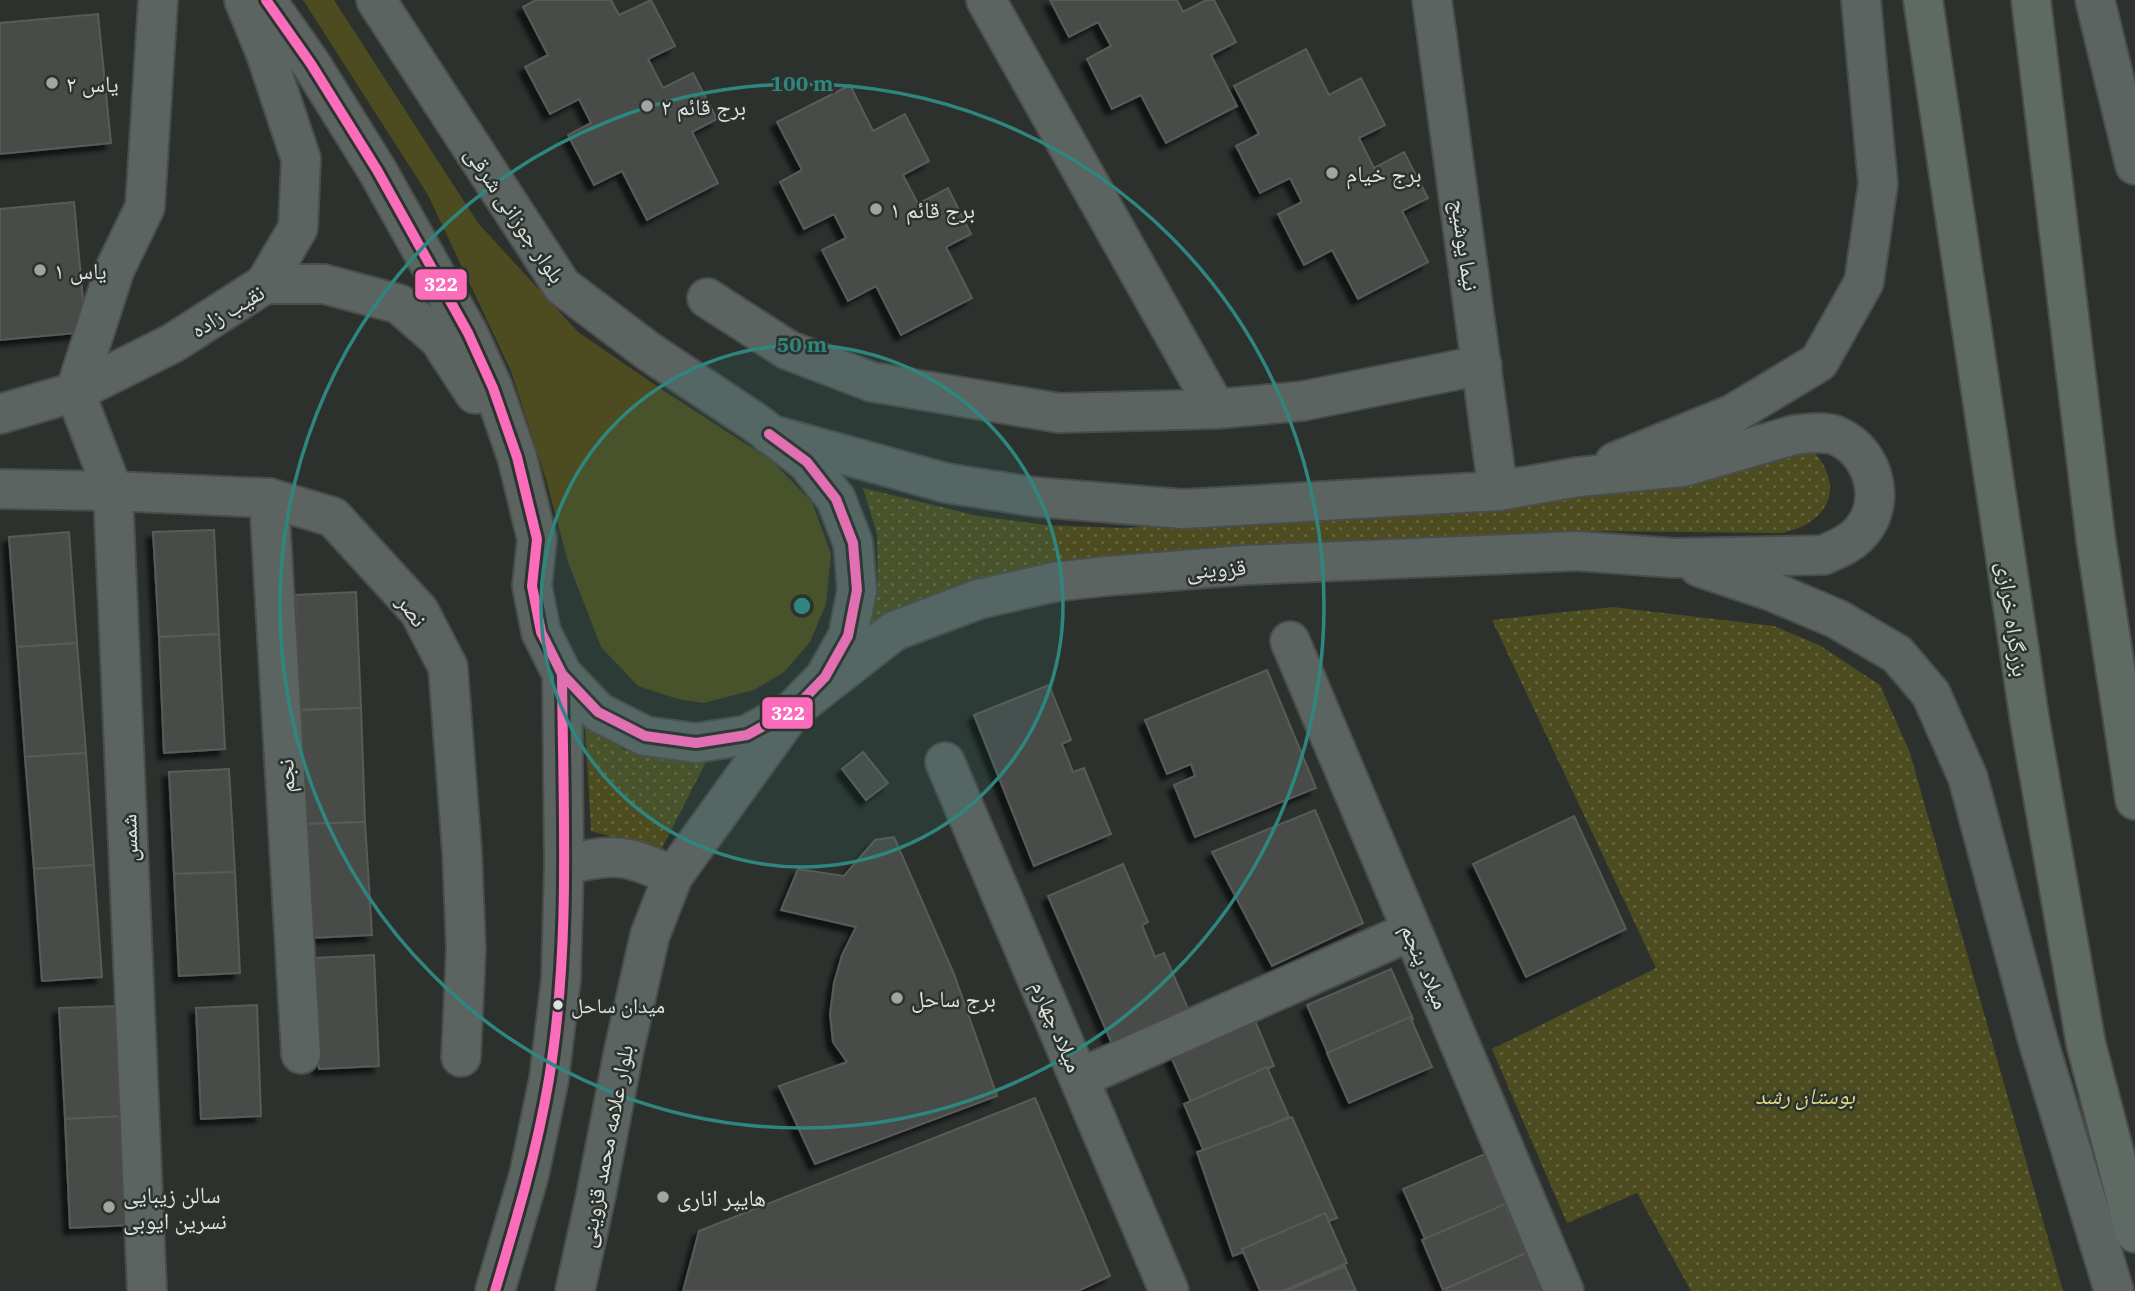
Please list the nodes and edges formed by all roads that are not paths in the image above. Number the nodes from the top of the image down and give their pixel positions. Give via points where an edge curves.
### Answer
1 (158, 0) edge
2 (244, 0) edge
3 (266, 0) edge
4 (376, 0) edge
5 (986, 0) edge
6 (1432, 0) edge
7 (1861, 0) edge
8 (1923, 0) edge
9 (2031, 0) edge
10 (2095, 0) edge
11 (2134, 159) edge
12 (265, 284) junction
13 (707, 298) dead end
14 (1482, 365) junction
15 (75, 392) junction
16 (1216, 409) junction
17 (0, 414) edge
18 (769, 435) junction
19 (517, 457) junction
20 (1578, 477) junction
21 (0, 489) edge
22 (113, 491) junction
23 (1498, 491) junction
24 (269, 498) junction
25 (1674, 558) junction
26 (1290, 641) dead end
27 (562, 674) junction
28 (793, 710) junction
29 (945, 762) dead end
30 (2135, 800) edge
31 (564, 865) junction
32 (673, 876) junction
33 (1411, 930) junction
34 (301, 1054) dead end
35 (461, 1057) dead end
36 (1080, 1077) junction
37 (2135, 1233) edge
38 (489, 1285) edge
39 (147, 1291) edge
40 (575, 1291) edge
41 (1169, 1291) edge
42 (1564, 1291) edge
43 (2114, 1291) edge

1 - 15 street via 145,207 115,269
2 - 12 street via 301,159 298,228
3 - 19 street via 377,170 468,333
4 - 18 street, بلوار جوزانی شرقی via 562,286
5 - 16 street
6 - 14 street, نیما یوشیج
7 - 20 street via 1878,184 1864,282 1819,362 1733,414
8 - 37 highway, بزرگراه خرازی via 2034,749 2086,1044
9 - 30 highway via 2096,541
10 - 11 street
12 - 15 street, نقیب زاده via 173,343
12 - 19 street, نقیب زاده via 324,284 399,304 439,339
13 - 16 street via 788,350 872,382 1059,413
14 - 16 street via 1303,401
14 - 23 street, نیما یوشیج
15 - 17 street, نقیب زاده
15 - 22 street, شمس
18 - 23 street via 946,483 1037,497 1183,509
18 - 28 street via 807,462 836,499 853,543 857,590 848,636 825,677
19 - 27 street via 537,539 532,586 538,621
20 - 23 street
20 - 25 street via 1683,467 1813,432 1853,444 1866,459 1875,499 1870,518 1845,546 1824,555
21 - 22 street, نصر
22 - 24 street, نصر
22 - 39 street, شمس
24 - 34 street, نجم
24 - 35 street, نصر via 333,517 419,611 448,667 466,949
25 - 28 street, قزوینی via 1577,551 1234,566 1054,582 979,599 894,631
25 - 43 street via 1837,619 1897,654 1931,694 1968,778 2038,1041
26 - 33 street, میلاد پنجم
27 - 28 street via 598,712 645,736 670,740 696,743 747,735
27 - 31 street
28 - 32 street, بلوار علامه محمد قزوینی
29 - 36 street, میلاد چهارم
31 - 32 street via 627,857
31 - 38 street via 561,979 549,1079 529,1175
32 - 40 street, بلوار علامه محمد قزوینی via 650,935
33 - 36 street
33 - 42 street, میلاد پنجم
36 - 41 street, میلاد چهارم

